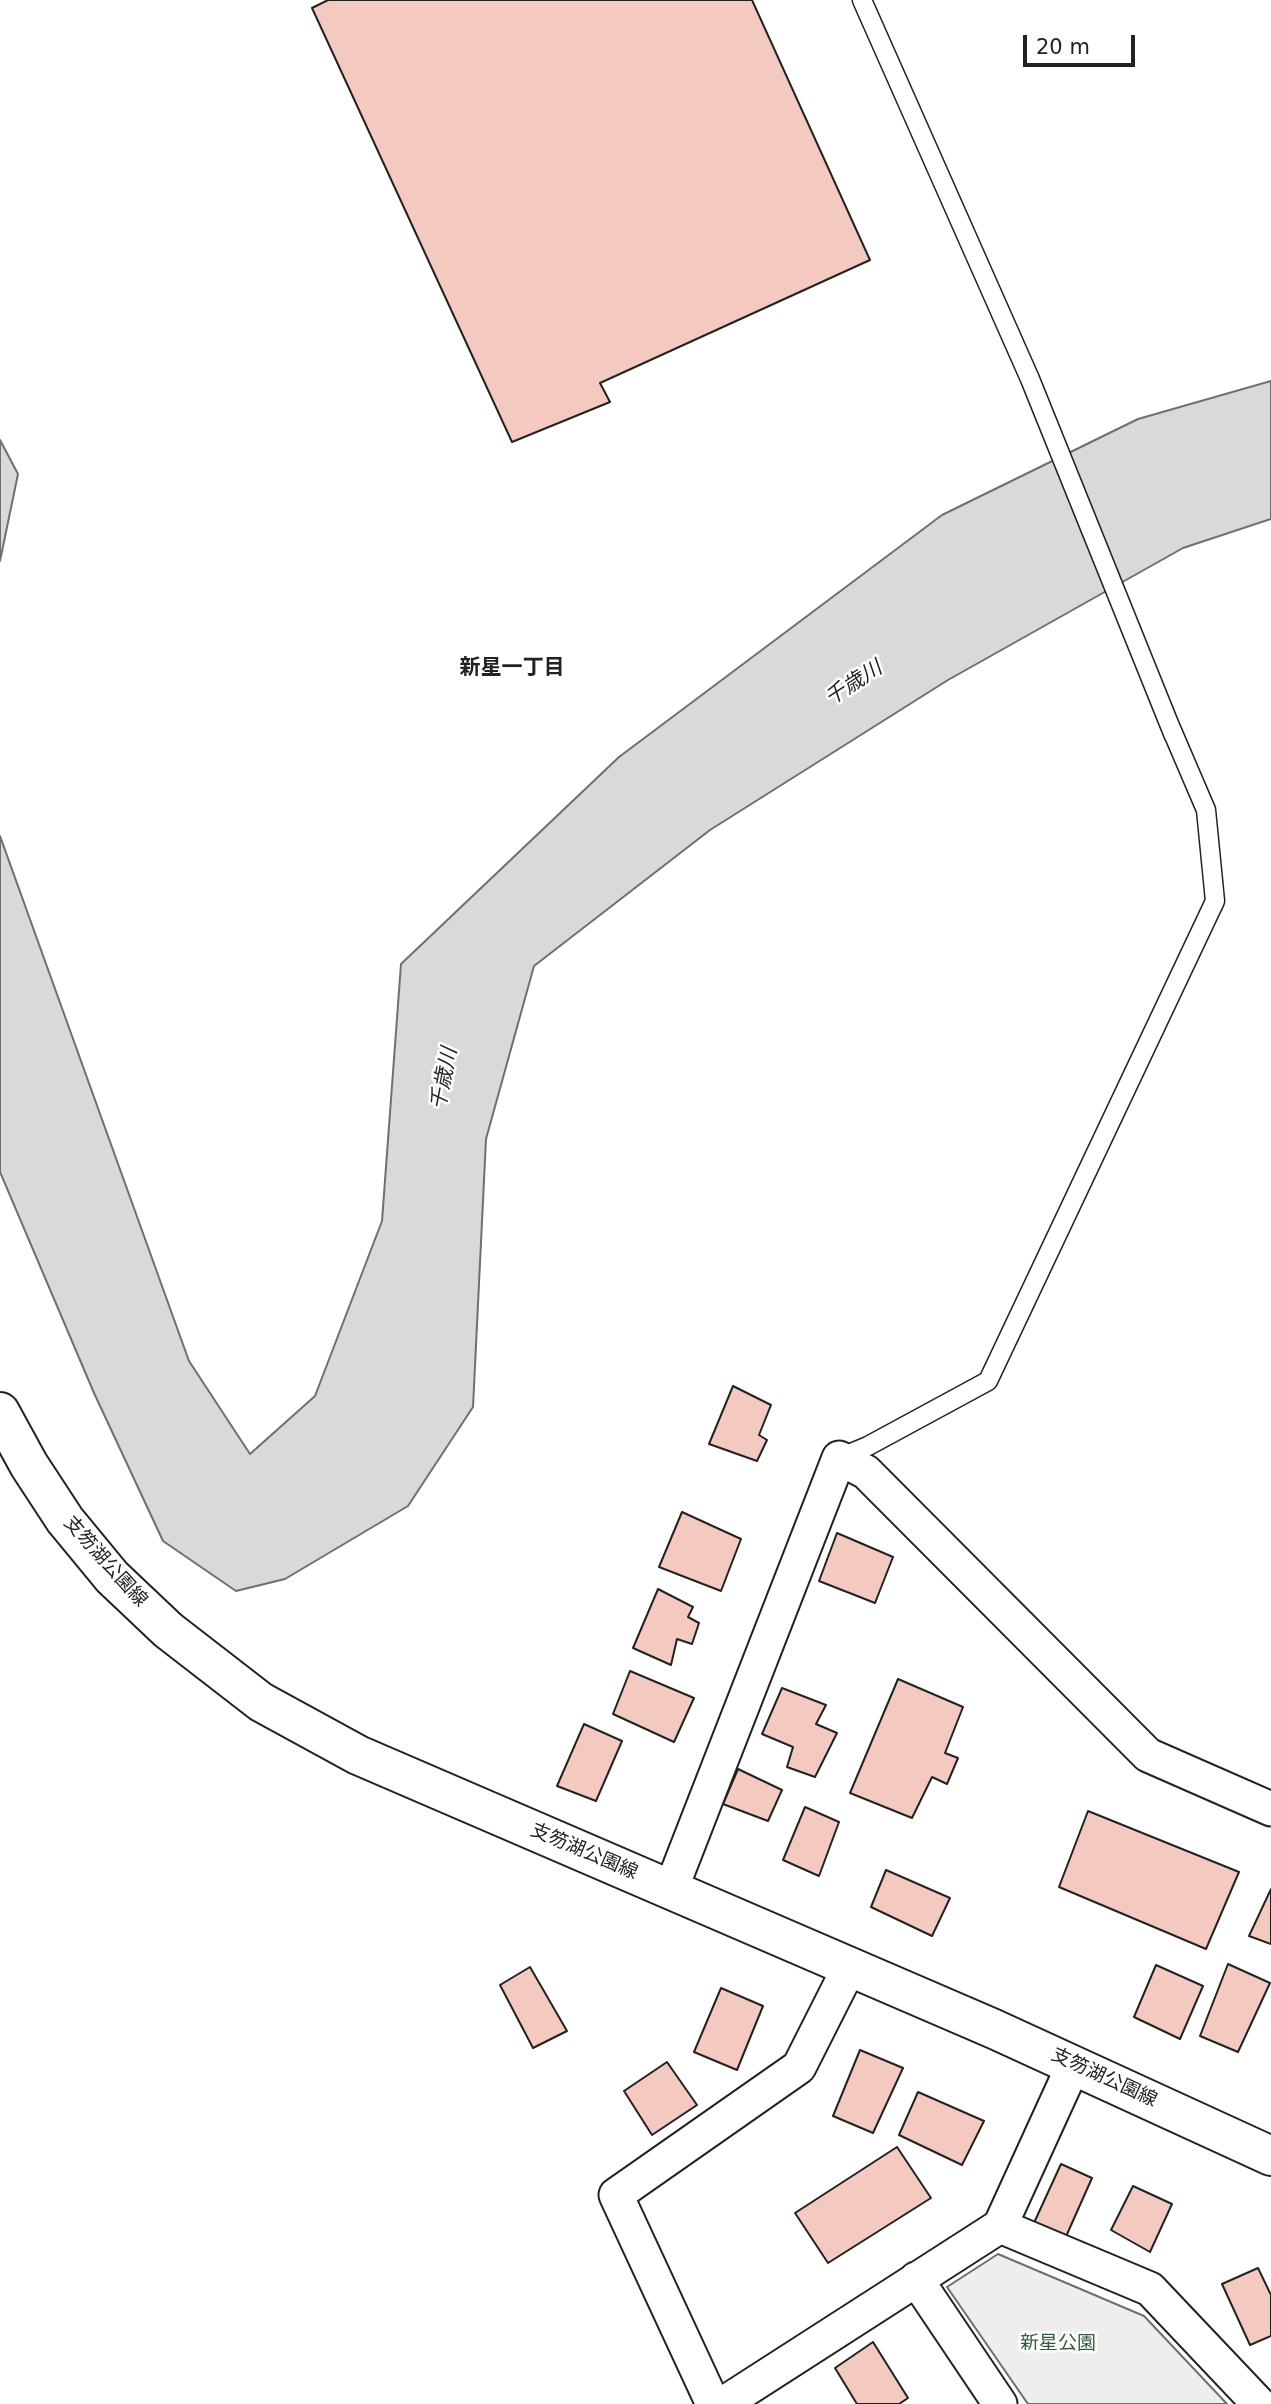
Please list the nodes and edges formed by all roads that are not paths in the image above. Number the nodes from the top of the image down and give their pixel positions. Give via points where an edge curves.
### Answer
1 (862, 0) edge
2 (1170, 726) junction
3 (1178, 746) dead end
4 (0, 1412) edge
5 (839, 1458) junction
6 (1271, 1809) edge
7 (671, 1889) junction
8 (849, 1968) junction
9 (1074, 2064) junction
10 (1270, 2151) edge
11 (1000, 2227) junction
12 (916, 2280) junction
13 (713, 2404) edge
14 (723, 2404) edge
15 (1000, 2404) edge
16 (1259, 2404) edge

1 - 2 lane via 1030,379
2 - 3 lane
2 - 5 lane via 1206,810 1215,901 988,1381
4 - 7 main road, 支笏湖公園線 via 65,1520 112,1577 167,1630 261,1702 358,1755
5 - 6 street via 866,1472 1148,1755
5 - 7 street
7 - 8 main road, 支笏湖公園線
8 - 9 main road, 支笏湖公園線
8 - 13 street via 799,2067 617,2195
9 - 10 main road, 支笏湖公園線
9 - 11 street
11 - 12 street
11 - 16 street via 1150,2289
12 - 14 street
12 - 15 street

